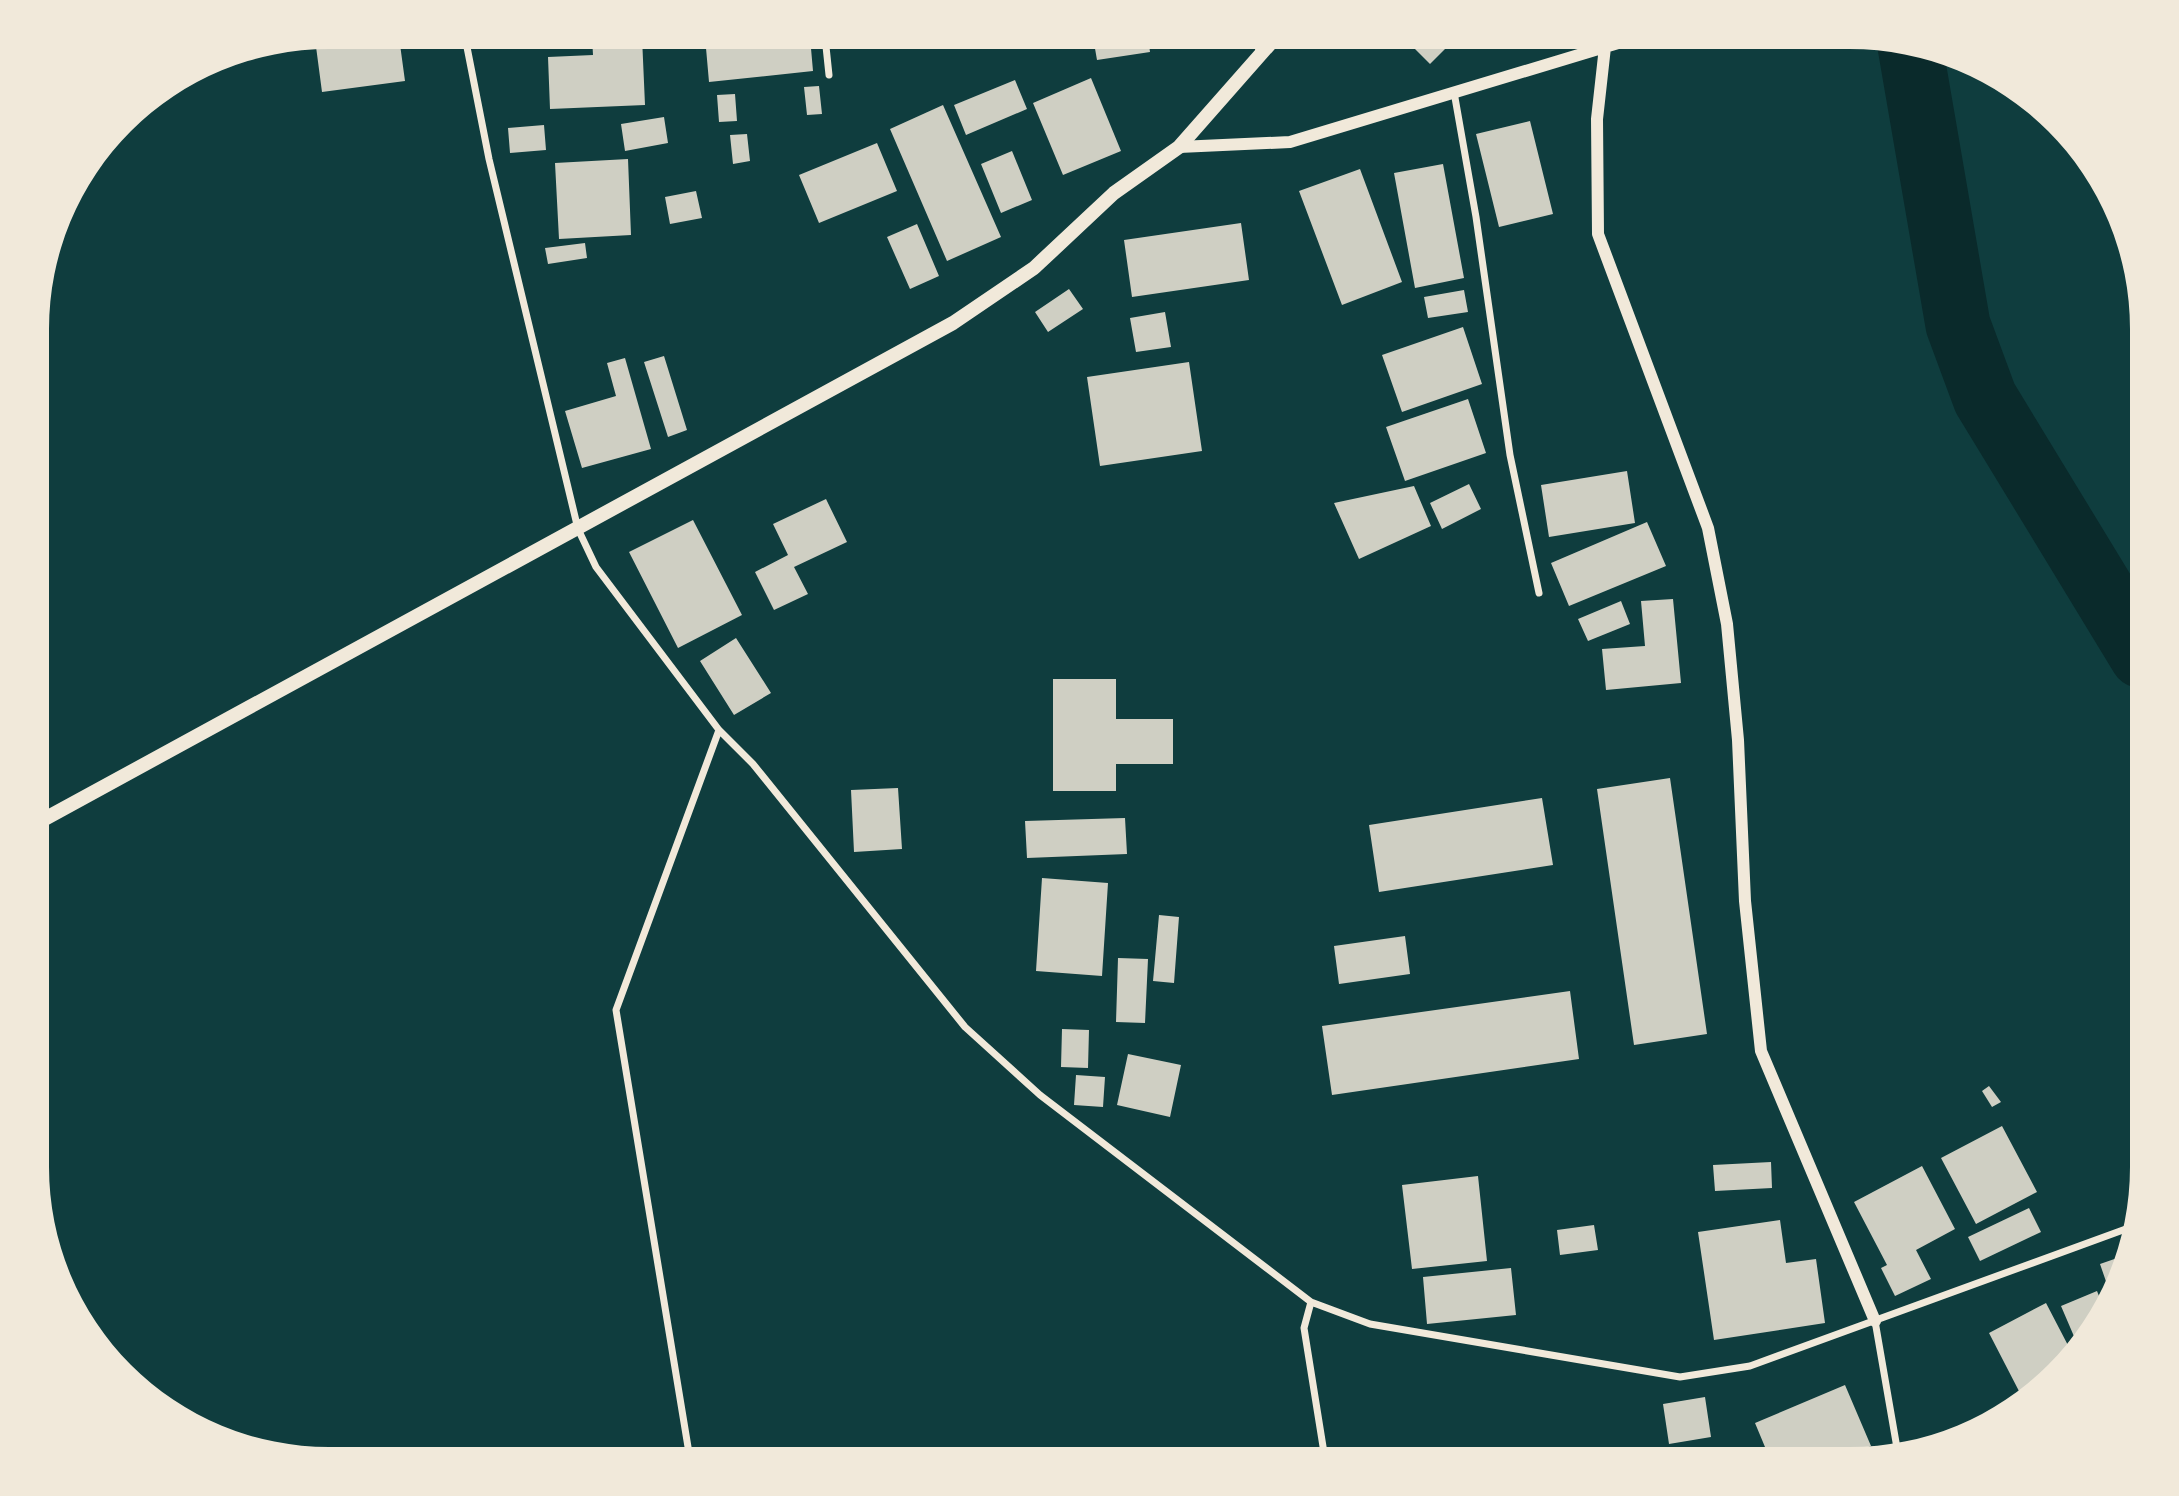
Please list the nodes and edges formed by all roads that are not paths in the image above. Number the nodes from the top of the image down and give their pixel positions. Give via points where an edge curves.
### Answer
1 (467, 49) edge
2 (826, 49) edge
3 (1259, 49) edge
4 (1265, 49) edge
5 (1598, 49) edge
6 (1605, 49) edge
7 (1260, 55) junction
8 (829, 75) dead end
9 (1454, 92) junction
10 (1179, 147) junction
11 (578, 529) junction
12 (1539, 593) dead end
13 (719, 730) junction
14 (49, 817) edge
15 (2123, 1230) edge
16 (1311, 1302) junction
17 (1875, 1321) junction
18 (1896, 1443) edge
19 (688, 1447) edge
20 (1323, 1447) edge

1 - 11 street via 489,159
2 - 8 street
3 - 7 street
4 - 7 main road
5 - 9 street
6 - 17 street via 1597,119 1598,234 1708,528 1727,624 1745,901 1761,1051
7 - 10 main road
9 - 10 street via 1290,142
9 - 12 street via 1510,455
10 - 11 main road via 1114,193 1034,268 953,323
11 - 13 street via 596,566
11 - 14 main road
13 - 16 street via 753,764 965,1027 1040,1095
13 - 19 street via 616,1010
15 - 17 street
16 - 17 street via 1370,1324 1680,1377 1750,1366
16 - 20 street via 1304,1328
17 - 18 street

